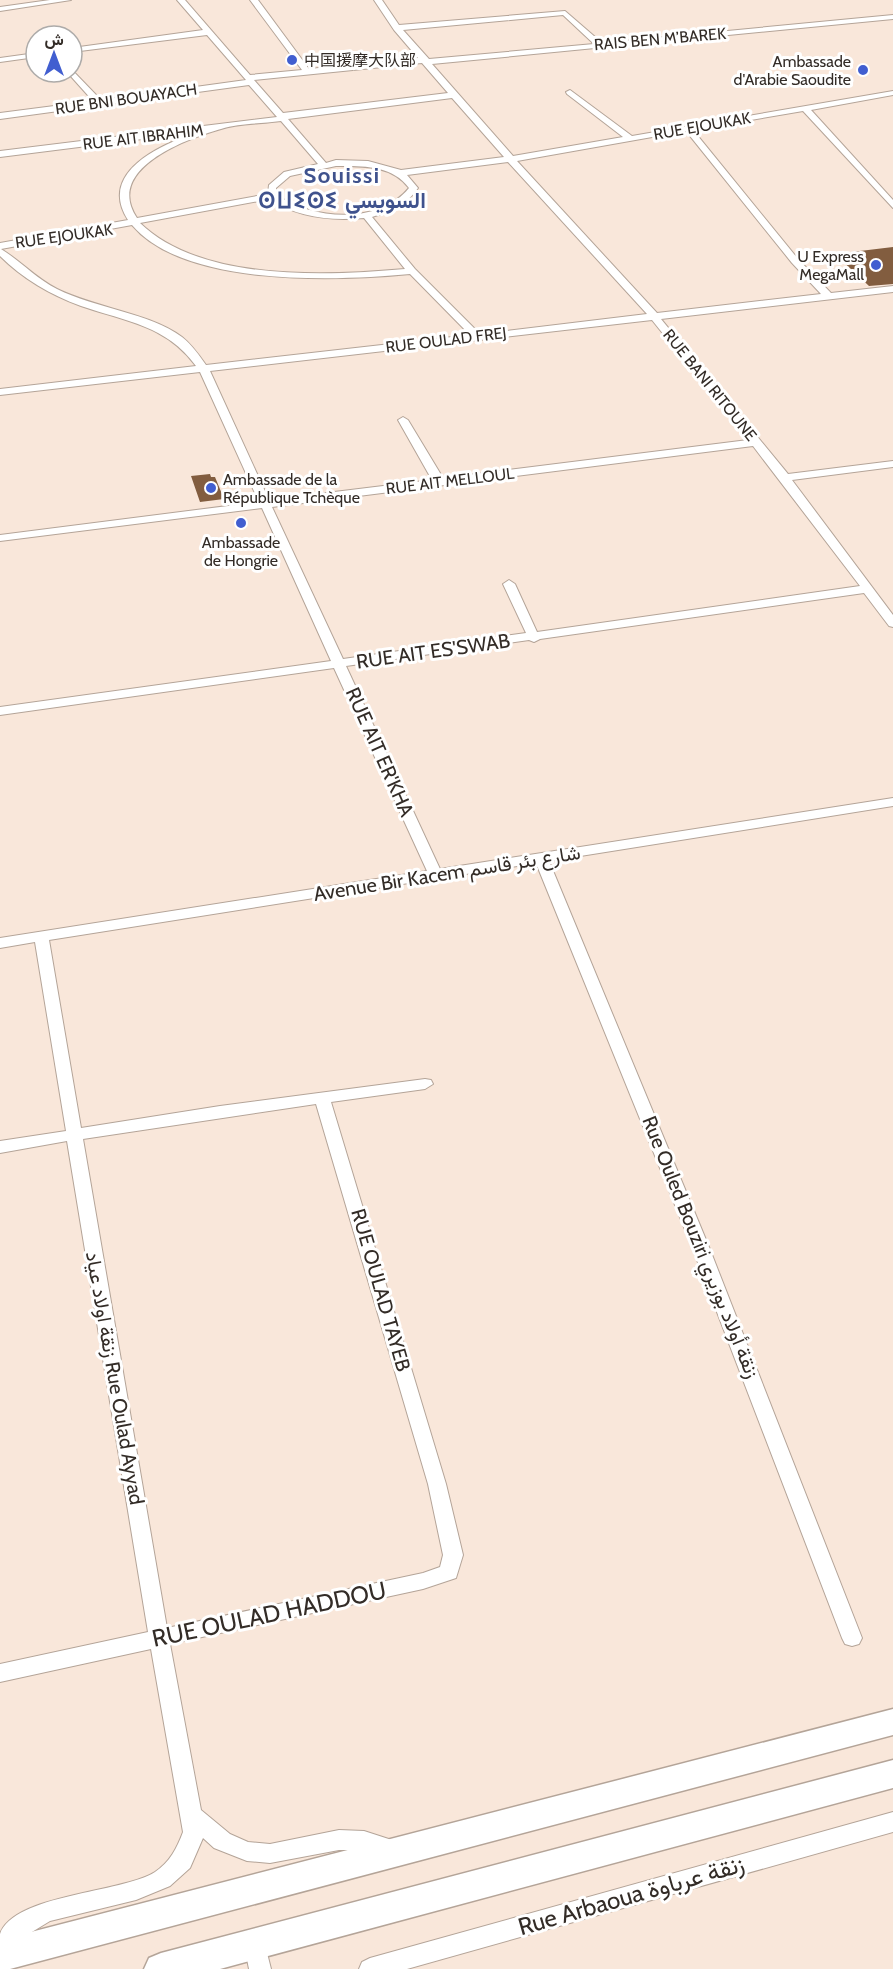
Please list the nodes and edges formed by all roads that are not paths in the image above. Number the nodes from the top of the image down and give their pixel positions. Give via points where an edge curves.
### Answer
1 (67, 0) edge
2 (181, 0) edge
3 (254, 0) edge
4 (378, 0) edge
5 (0, 9) edge
6 (893, 17) edge
7 (397, 28) junction
8 (208, 32) junction
9 (600, 45) junction
10 (84, 48) edge
11 (24, 57) edge
12 (0, 60) edge
13 (426, 61) junction
14 (307, 72) junction
15 (250, 80) junction
16 (82, 84) edge
17 (570, 92) dead end
18 (893, 93) edge
19 (454, 94) junction
20 (99, 103) junction
21 (805, 108) junction
22 (0, 116) edge
23 (284, 117) junction
24 (216, 128) junction
25 (687, 129) junction
26 (149, 136) junction
27 (630, 138) junction
28 (159, 151) junction
29 (0, 154) edge
30 (512, 159) junction
31 (322, 164) junction
32 (405, 176) junction
33 (275, 198) junction
34 (893, 205) edge
35 (366, 214) junction
36 (134, 223) junction
37 (2, 247) edge
38 (412, 271) junction
39 (893, 289) edge
40 (828, 296) junction
41 (654, 316) junction
42 (477, 336) junction
43 (203, 368) junction
44 (0, 392) edge
45 (403, 420) dead end
46 (756, 442) junction
47 (893, 464) edge
48 (785, 478) junction
49 (439, 482) junction
50 (266, 504) junction
51 (0, 538) edge
52 (510, 584) dead end
53 (866, 589) junction
54 (892, 623) edge
55 (534, 638) junction
56 (340, 664) junction
57 (0, 711) edge
58 (893, 802) edge
59 (541, 858) junction
60 (436, 875) junction
61 (41, 938) junction
62 (0, 943) edge
63 (425, 1084) dead end
64 (322, 1096) junction
65 (74, 1134) junction
66 (0, 1147) edge
67 (437, 1484) joint
68 (159, 1638) junction
69 (852, 1638) dead end
70 (0, 1673) edge
71 (893, 1722) edge
72 (893, 1774) edge
73 (194, 1817) junction
74 (893, 1822) edge
75 (398, 1852) junction
76 (0, 1951) edge
77 (0, 1956) edge
78 (257, 1957) edge
79 (161, 1969) edge
80 (370, 1969) edge

1 - 5 street
2 - 8 street
3 - 14 street
4 - 7 street, RUE BANI RITOUNE
6 - 9 street, RAIS BEN M’BAREK
7 - 9 street via 565,13
7 - 13 street, RUE BANI RITOUNE
8 - 10 street
8 - 15 street
9 - 13 street, RAIS BEN M’BAREK
11 - 12 street
13 - 14 street, RUE BNI BOUAYACH
13 - 19 street, RUE BANI RITOUNE
14 - 15 street, RUE BNI BOUAYACH
15 - 20 street, RUE BNI BOUAYACH
15 - 23 street
16 - 20 street
17 - 27 street
18 - 21 street, RUE EJOUKAK
19 - 23 street, RUE AIT IBRAHIM
19 - 30 street, RUE BANI RITOUNE
20 - 22 street, RUE BNI BOUAYACH
21 - 25 street, RUE EJOUKAK
21 - 34 street
23 - 24 street, RUE AIT IBRAHIM
23 - 31 street
24 - 26 street, RUE AIT IBRAHIM
24 - 28 street
25 - 27 street, RUE EJOUKAK
25 - 40 street
26 - 28 street
26 - 29 street, RUE AIT IBRAHIM
27 - 30 street, RUE EJOUKAK
28 - 36 street via 136,170 124,188 123,198
30 - 32 street, RUE EJOUKAK
30 - 41 street, RUE BANI RITOUNE
31 - 32 street via 372,165
31 - 33 street via 287,174 272,187
32 - 35 street via 414,188 405,201
33 - 35 street via 310,214
33 - 36 street, RUE EJOUKAK
35 - 38 street
36 - 37 street, RUE EJOUKAK
36 - 38 street via 182,253 242,269 336,277
37 - 43 street, RUE AIT ER'KHA via 17,270 48,290 163,330 189,350
38 - 42 street
39 - 40 street, RUE OULAD FREJ
40 - 41 street, RUE OULAD FREJ
41 - 42 street, RUE OULAD FREJ
41 - 46 street, RUE BANI RITOUNE
42 - 43 street, RUE OULAD FREJ
43 - 44 street, RUE OULAD FREJ
43 - 50 street, RUE AIT ER'KHA
45 - 49 street
46 - 48 street, RUE BANI RITOUNE
46 - 49 street, RUE AIT MELLOUL
47 - 48 street
48 - 53 street, RUE BANI RITOUNE
49 - 50 street, RUE AIT MELLOUL
50 - 51 street, RUE AIT MELLOUL
50 - 56 street, RUE AIT ER'KHA
52 - 55 street
53 - 54 street, RUE BANI RITOUNE
53 - 55 street, RUE AIT ES'SWAB
55 - 56 street, RUE AIT ES'SWAB
56 - 57 street, RUE AIT ES'SWAB
56 - 60 street, RUE AIT ER'KHA
58 - 59 street, Avenue Bir Kacem شارع بئر قاسم
59 - 60 street, Avenue Bir Kacem شارع بئر قاسم
59 - 69 street, Rue Ouled Bouziri زنقة أولاد بوزيري via 632,1074
60 - 61 street, Avenue Bir Kacem شارع بئر قاسم
61 - 62 street, Avenue Bir Kacem شارع بئر قاسم
61 - 65 street, زنقة اولاد عياد Rue Oulad Ayyad
63 - 64 street
64 - 65 street
64 - 67 street, RUE OULAD TAYEB
65 - 66 street
65 - 68 street, زنقة اولاد عياد Rue Oulad Ayyad
67 - 68 street, RUE OULAD HADDOU via 453,1555 449,1572 423,1581
68 - 70 street, RUE OULAD HADDOU
68 - 73 street, زنقة اولاد عياد Rue Oulad Ayyad
71 - 75 highway
72 - 78 highway
73 - 75 street via 218,1840 246,1853 280,1853 345,1839 372,1842
73 - 76 street, زنقة اولاد عياد Rue Oulad Ayyad via 192,1843 173,1874 147,1887 40,1914 19,1926
74 - 80 street, Rue Arbaoua زنقة عرباوة
75 - 77 highway
78 - 79 highway

